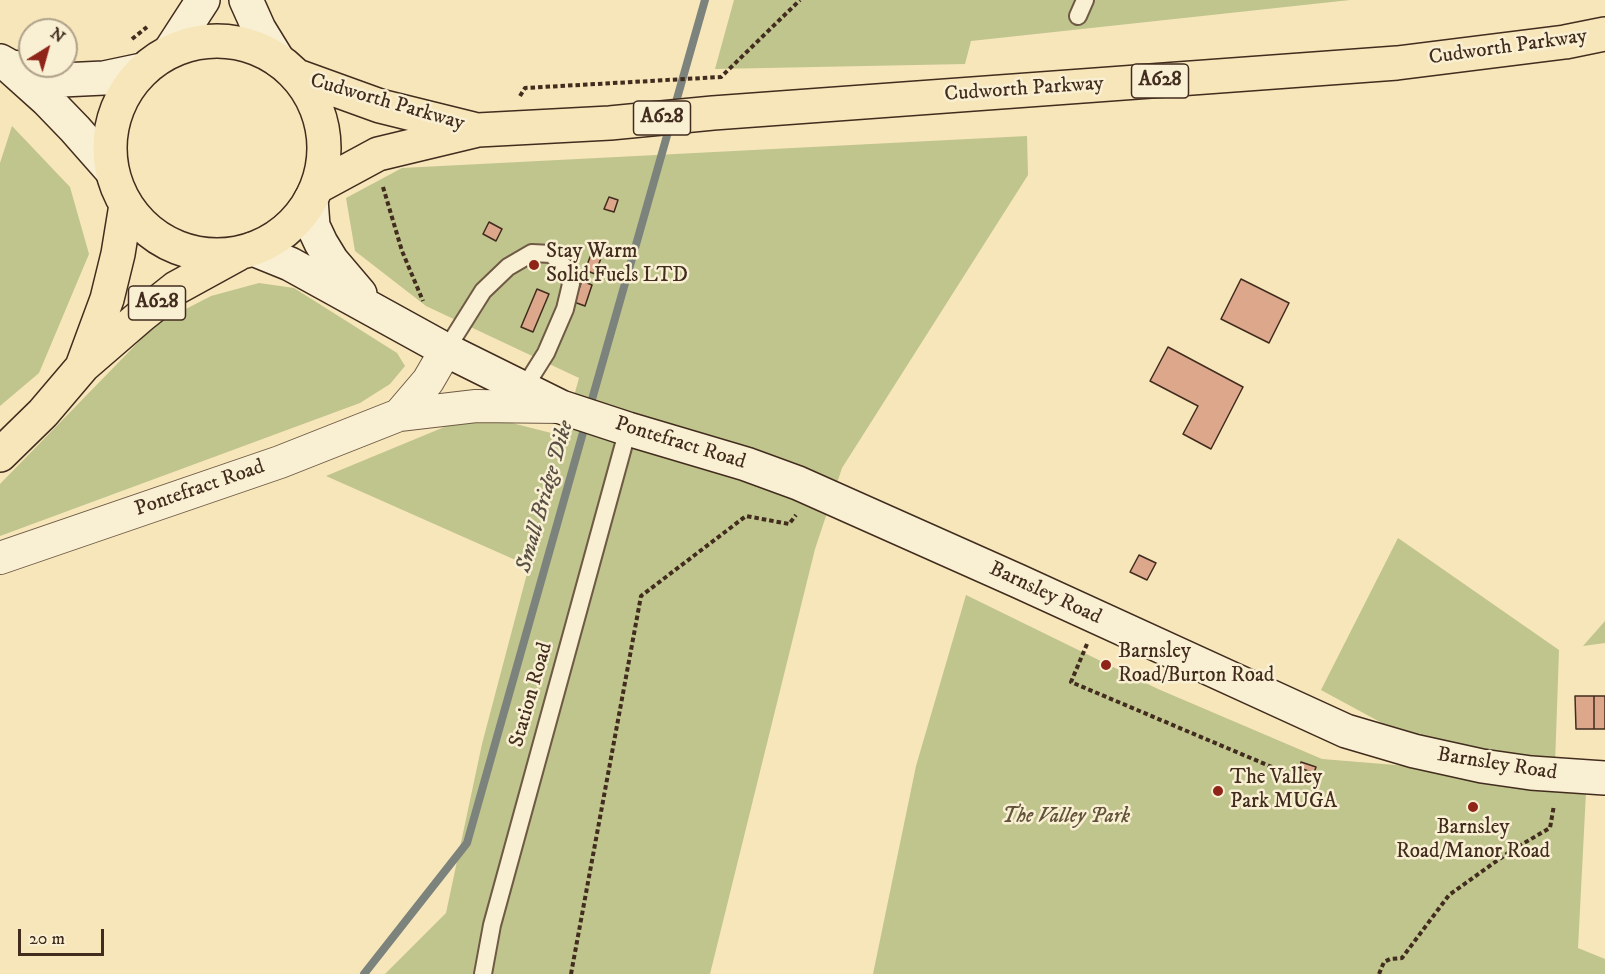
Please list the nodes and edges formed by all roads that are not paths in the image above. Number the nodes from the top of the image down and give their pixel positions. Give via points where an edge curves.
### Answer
1 (203, 0) edge
2 (246, 0) edge
3 (1605, 34) edge
4 (170, 51) junction
5 (134, 57) junction
6 (4, 63) edge
7 (287, 68) junction
8 (490, 129) junction
9 (112, 171) junction
10 (314, 193) junction
11 (126, 205) junction
12 (246, 251) junction
13 (374, 309) junction
14 (446, 350) junction
15 (83, 366) junction
16 (524, 388) junction
17 (561, 406) junction
18 (399, 415) junction
19 (618, 426) junction
20 (0, 455) edge
21 (806, 487) joint
22 (0, 558) edge
23 (1605, 778) edge
24 (483, 974) edge

1 - 4 street
2 - 7 street via 259,29
3 - 8 highway, Cudworth Parkway / A628 via 1397,63
4 - 5 highway, Cudworth Parkway
4 - 7 highway, Cudworth Parkway via 192,43 237,42 259,49
5 - 6 street via 104,78 62,80
5 - 9 highway, Cudworth Parkway via 114,116 109,144
6 - 9 street via 75,129
7 - 8 highway, Cudworth Parkway / A628 via 380,106
7 - 10 highway via 314,101 322,129 324,158
8 - 10 highway, Cudworth Parkway / A628 via 377,164
9 - 11 highway, Cudworth Parkway
10 - 12 highway via 285,231
10 - 13 street, Pontefract Road via 313,226 321,243
11 - 12 highway via 143,226 189,252 214,255
11 - 15 highway, A628 via 107,299
12 - 13 street, Pontefract Road via 290,264
12 - 15 highway, A628 via 176,288
13 - 14 street, Pontefract Road
14 - 16 street, Pontefract Road
14 - 16 lane via 483,291 508,267 532,253 551,254 565,267 571,284 546,353
14 - 18 street, Pontefract Road via 428,381
15 - 20 highway, A628
16 - 17 street, Pontefract Road
17 - 18 street, Pontefract Road via 476,406
17 - 19 street, Pontefract Road
18 - 22 street, Pontefract Road via 280,462
19 - 21 street, Pontefract Road via 746,464
19 - 24 lane, Station Road via 492,924
21 - 23 street, Barnsley Road via 1346,731 1482,766

